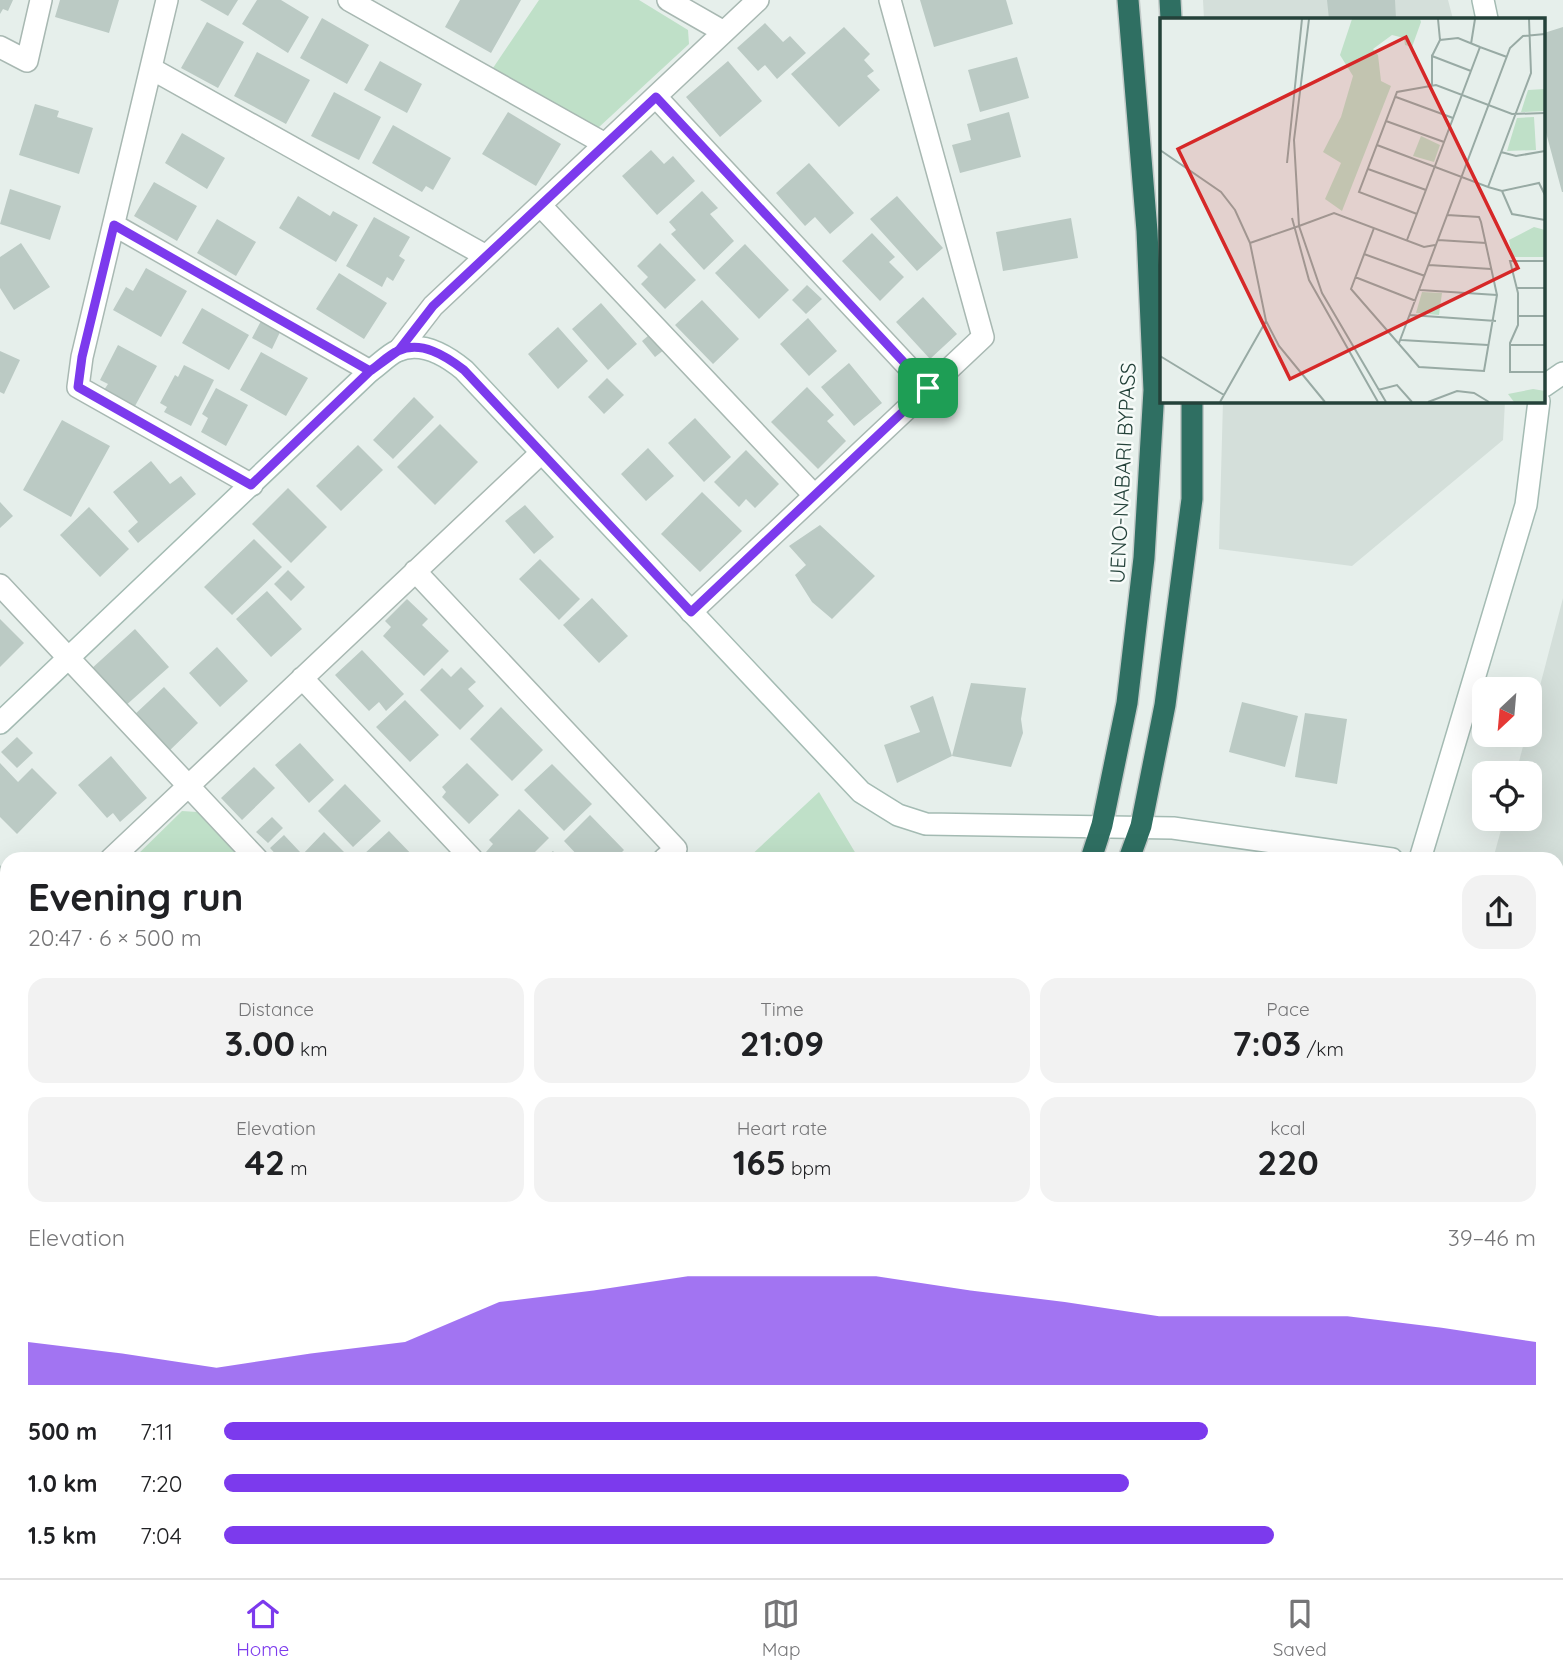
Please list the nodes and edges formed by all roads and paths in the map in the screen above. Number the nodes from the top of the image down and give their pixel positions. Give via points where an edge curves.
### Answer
1 (41, 0) edge
2 (167, 0) edge
3 (349, 0) edge
4 (668, 0) edge
5 (758, 0) edge
6 (890, 0) edge
7 (1128, 0) edge
8 (1170, 0) edge
9 (1483, 0) edge
10 (1171, 18) edge
11 (1488, 18) edge
12 (724, 32) junction
13 (0, 47) edge
14 (152, 69) junction
15 (656, 97) junction
16 (605, 144) junction
17 (541, 206) junction
18 (114, 225) junction
19 (486, 256) junction
20 (399, 350) junction
21 (370, 371) junction
22 (1563, 373) edge
23 (1546, 385) edge
24 (928, 388) junction
25 (1192, 402) edge
26 (1539, 402) edge
27 (541, 453) junction
28 (251, 485) junction
29 (814, 495) junction
30 (415, 571) junction
31 (0, 585) edge
32 (691, 612) junction
33 (69, 658) junction
34 (302, 678) junction
35 (0, 723) edge
36 (188, 787) junction
37 (1102, 825) junction
38 (1140, 826) junction
39 (118, 852) edge
40 (250, 852) edge
41 (465, 852) edge
42 (672, 852) edge
43 (1093, 852) edge
44 (1131, 852) edge
45 (1343, 852) edge
46 (1422, 852) edge

1 - 13 street via 27,61
2 - 14 street
3 - 16 street
4 - 12 street
5 - 12 street
6 - 24 street via 982,337
7 - 37 highway, UENO-NABARI BYPASS via 1147,231 1154,390 1144,558 1127,703
8 - 10 highway
9 - 11 street
12 - 15 street
14 - 18 street
14 - 19 street
15 - 16 street
15 - 24 street
16 - 17 street
17 - 19 street
17 - 29 street
18 - 21 street
18 - 28 street via 78,387
19 - 20 street via 433,306
20 - 21 street
20 - 27 street via 425,348 446,356
21 - 28 street
22 - 23 street
24 - 29 street
25 - 38 highway via 1192,499 1165,705
26 - 46 street via 1526,505
27 - 30 street
27 - 32 street
28 - 33 street
29 - 32 street
30 - 34 street
30 - 42 street via 676,849
31 - 33 street
32 - 37 street via 861,792 898,815 926,824
33 - 35 street
33 - 36 street
34 - 36 street
34 - 41 street
36 - 39 street
36 - 40 street
37 - 38 street
37 - 43 highway, UENO-NABARI BYPASS
38 - 44 highway
38 - 45 street

